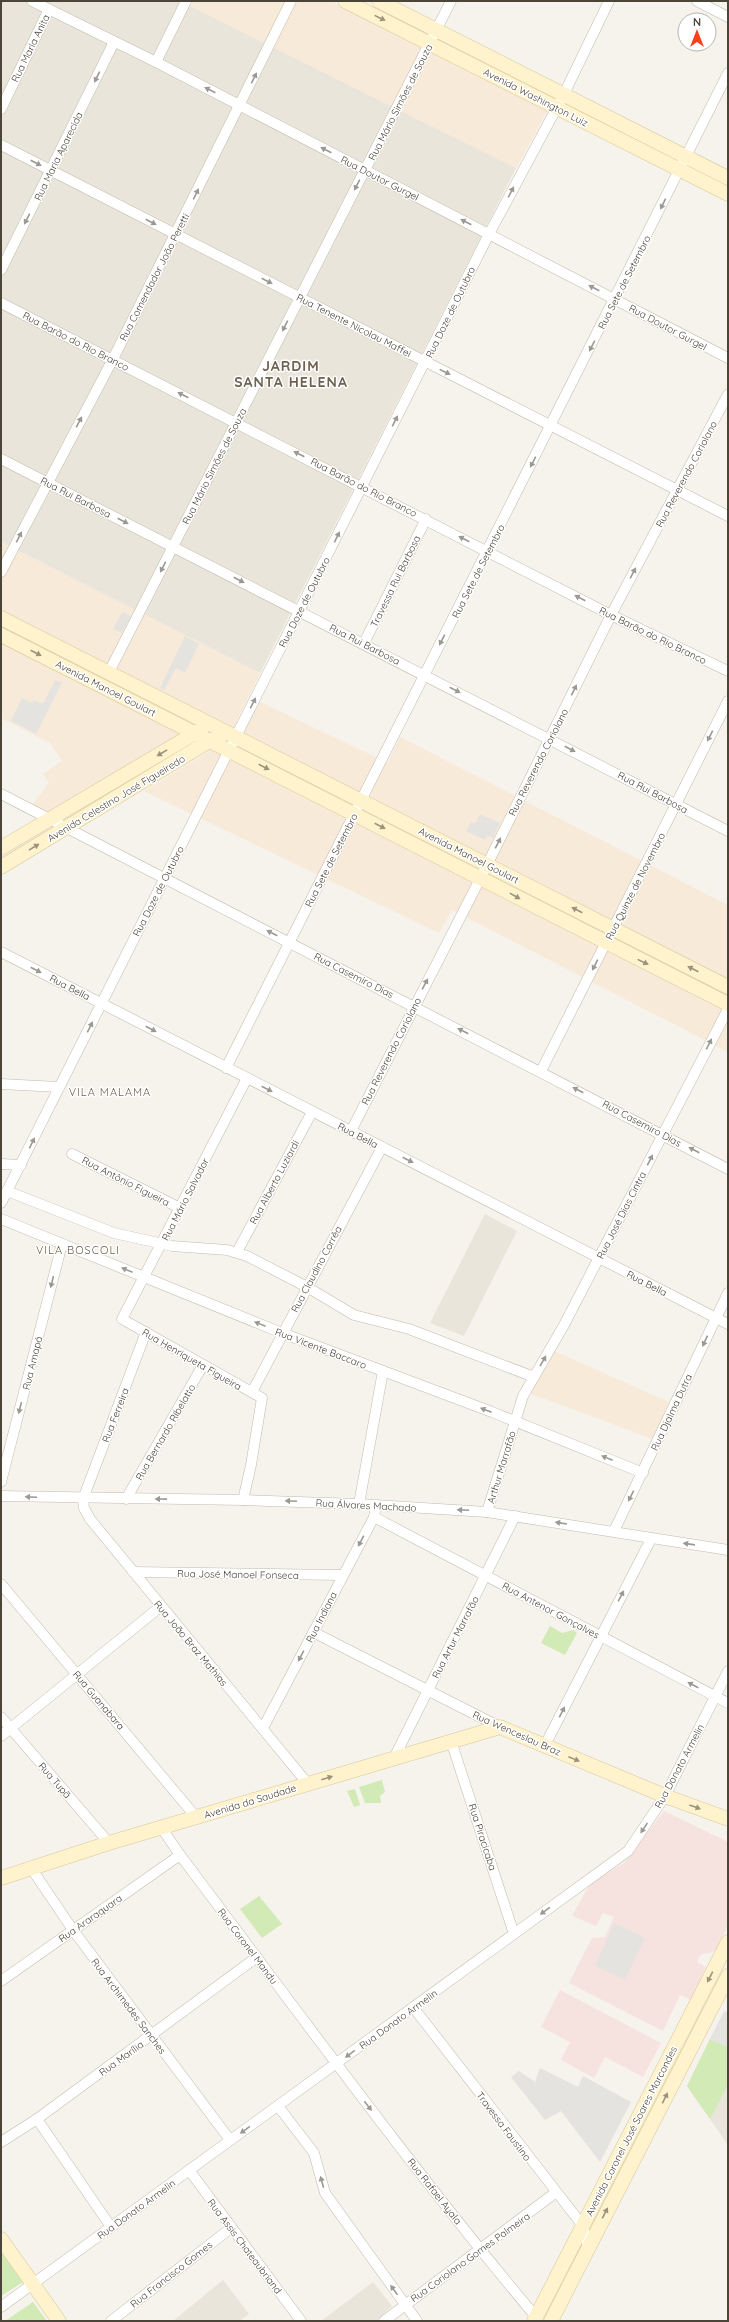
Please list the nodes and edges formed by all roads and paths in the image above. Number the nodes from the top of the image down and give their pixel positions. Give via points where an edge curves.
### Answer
1 (32, 1) edge
2 (186, 1) edge
3 (291, 1) edge
4 (345, 1) edge
5 (379, 1) edge
6 (451, 1) edge
7 (609, 1) edge
8 (697, 1) edge
9 (49, 9) junction
10 (728, 17) edge
11 (437, 30) junction
12 (114, 42) junction
13 (430, 43) junction
14 (156, 62) junction
15 (728, 73) edge
16 (560, 102) junction
17 (240, 106) junction
18 (1, 109) edge
19 (1, 145) edge
20 (683, 163) junction
21 (365, 170) junction
22 (51, 171) junction
23 (728, 178) edge
24 (728, 194) edge
25 (489, 234) junction
26 (176, 235) junction
27 (1, 270) edge
28 (300, 298) junction
29 (615, 299) junction
30 (1, 303) edge
31 (728, 358) edge
32 (113, 359) junction
33 (425, 362) junction
34 (728, 394) edge
35 (237, 422) junction
36 (552, 425) junction
37 (1, 459) edge
38 (47, 482) junction
39 (362, 486) junction
40 (677, 490) junction
41 (728, 516) edge
42 (426, 519) junction
43 (173, 547) junction
44 (488, 551) junction
45 (2, 566) edge
46 (300, 611) junction
47 (611, 615) junction
48 (1, 618) edge
49 (1, 635) edge
50 (364, 643) junction
51 (728, 671) edge
52 (108, 674) junction
53 (425, 674) junction
54 (728, 701) edge
55 (209, 725) junction
56 (196, 733) junction
57 (550, 738) junction
58 (211, 740) junction
59 (232, 743) junction
60 (1, 794) edge
61 (361, 801) junction
62 (676, 804) junction
63 (355, 814) junction
64 (50, 819) junction
65 (66, 828) junction
66 (728, 831) edge
67 (1, 848) edge
68 (1, 867) edge
69 (484, 871) junction
70 (165, 878) junction
71 (614, 928) junction
72 (290, 942) junction
73 (606, 943) junction
74 (1, 952) edge
75 (728, 987) edge
76 (101, 1004) junction
77 (728, 1004) edge
78 (413, 1006) junction
79 (728, 1009) edge
80 (226, 1068) junction
81 (541, 1071) junction
82 (247, 1078) junction
83 (1, 1084) edge
84 (59, 1087) junction
85 (312, 1112) junction
86 (351, 1131) junction
87 (663, 1134) junction
88 (382, 1147) junction
89 (72, 1154) dead end
90 (1, 1164) edge
91 (21, 1165) junction
92 (728, 1169) edge
93 (7, 1192) junction
94 (1, 1203) edge
95 (180, 1208) junction
96 (1, 1219) edge
97 (162, 1243) junction
98 (62, 1244) junction
99 (237, 1252) junction
100 (599, 1258) junction
101 (144, 1277) junction
102 (307, 1287) junction
103 (728, 1293) edge
104 (716, 1318) junction
105 (122, 1319) joint
106 (728, 1324) edge
107 (146, 1332) junction
108 (282, 1333) junction
109 (203, 1365) junction
110 (383, 1371) junction
111 (534, 1377) junction
112 (252, 1392) junction
113 (514, 1421) junction
114 (643, 1473) junction
115 (1, 1482) edge
116 (1, 1496) edge
117 (83, 1498) junction
118 (126, 1498) junction
119 (243, 1500) junction
120 (359, 1504) junction
121 (376, 1505) junction
122 (487, 1512) junction
123 (516, 1516) junction
124 (374, 1517) junction
125 (614, 1531) junction
126 (652, 1539) junction
127 (728, 1550) edge
128 (133, 1572) junction
129 (342, 1575) junction
130 (486, 1576) junction
131 (1, 1584) edge
132 (160, 1607) junction
133 (313, 1632) junction
134 (600, 1636) junction
135 (728, 1671) edge
136 (77, 1675) junction
137 (428, 1691) junction
138 (715, 1696) junction
139 (728, 1703) edge
140 (1, 1717) edge
141 (500, 1727) junction
142 (10, 1728) junction
143 (263, 1728) junction
144 (1, 1736) edge
145 (451, 1741) junction
146 (544, 1747) junction
147 (394, 1758) junction
148 (308, 1784) junction
149 (665, 1796) junction
150 (196, 1817) junction
151 (728, 1819) edge
152 (162, 1827) junction
153 (109, 1843) junction
154 (180, 1855) junction
155 (31, 1868) junction
156 (1, 1878) edge
157 (73, 1930) junction
158 (514, 1934) junction
159 (728, 1942) edge
160 (257, 1957) junction
161 (728, 1976) edge
162 (1, 1980) edge
163 (413, 2008) junction
164 (151, 2036) junction
165 (336, 2064) junction
166 (278, 2106) junction
167 (37, 2119) junction
168 (2, 2139) edge
169 (230, 2140) junction
170 (189, 2170) junction
171 (555, 2193) junction
172 (583, 2226) junction
173 (112, 2227) junction
174 (231, 2228) junction
175 (1, 2239) edge
176 (588, 2248) junction
177 (480, 2251) junction
178 (32, 2284) junction
179 (405, 2305) junction
180 (1, 2307) edge
181 (535, 2319) edge
182 (59, 2321) edge
183 (111, 2321) edge
184 (301, 2321) edge
185 (384, 2321) edge
186 (417, 2321) edge
187 (551, 2321) edge

1 - 9 street, Rua Doutor Gurgel
2 - 14 street
17 -> 3 street, Rua Comendador João Peretti
4 -> 13 main road, Avenida Washington Luiz
5 - 11 main road, Avenida Washington Luiz
6 - 11 street, Rua Mário Simões de Souza
7 - 16 street, Rua Doze de Outubro
8 - 10 street
9 - 12 street, Rua Doutor Gurgel
9 - 18 street, Rua Maria Anita
11 - 13 street, Rua Mário Simões de Souza
11 - 16 main road, Avenida Washington Luiz
12 - 14 street, Rua Doutor Gurgel
12 -> 22 street, Rua Maria Aparecida
13 - 16 main road, Avenida Washington Luiz
13 - 21 street, Rua Mário Simões de Souza
17 -> 14 street, Rua Doutor Gurgel
15 - 20 street, Rua Sete de Setembro
16 - 20 main road, Avenida Washington Luiz
25 -> 16 street, Rua Doze de Outubro
21 -> 17 street, Rua Doutor Gurgel
26 -> 17 street, Rua Comendador João Peretti
19 -> 22 street, Rua Tenente Nicolau Maffei
20 - 23 main road, Avenida Washington Luiz
20 - 24 main road, Avenida Washington Luiz
20 -> 29 street, Rua Sete de Setembro
25 -> 21 street, Rua Doutor Gurgel
21 -> 28 street, Rua Mário Simões de Souza
22 -> 26 street, Rua Tenente Nicolau Maffei
22 -> 27 street, Rua Maria Aparecida
29 -> 25 street, Rua Doutor Gurgel
25 - 33 street, Rua Doze de Outubro
26 -> 28 street, Rua Tenente Nicolau Maffei
26 - 32 street, Rua Comendador João Peretti
28 - 33 street, Rua Tenente Nicolau Maffei
28 -> 35 street, Rua Mário Simões de Souza
29 - 31 street, Rua Doutor Gurgel
29 -> 36 street, Rua Sete de Setembro
30 - 32 street, Rua Barão do Rio Branco
35 -> 32 street, Rua Barão do Rio Branco
38 -> 32 street, Rua Comendador João Peretti
33 -> 36 street, Rua Tenente Nicolau Maffei
39 -> 33 street, Rua Doze de Outubro
34 - 40 street, Rua Reverendo Coriolano
39 -> 35 street, Rua Barão do Rio Branco
35 - 43 street, Rua Mário Simões de Souza
36 - 40 street, Rua Tenente Nicolau Maffei
36 -> 44 street, Rua Sete de Setembro
37 - 38 street, Rua Rui Barbosa
38 -> 43 street, Rua Rui Barbosa
45 -> 38 street, Rua Comendador João Peretti
39 - 42 street, Rua Barão do Rio Branco
46 -> 39 street, Rua Doze de Outubro
40 - 41 street, Rua Tenente Nicolau Maffei
47 -> 40 street, Rua Reverendo Coriolano
44 -> 42 street, Rua Barão do Rio Branco
42 - 50 street, Travessa Rui Barbosa
43 -> 46 street, Rua Rui Barbosa
43 -> 52 street, Rua Mário Simões de Souza
47 -> 44 street, Rua Barão do Rio Branco
44 -> 53 street, Rua Sete de Setembro
46 - 50 street, Rua Rui Barbosa
59 -> 46 street, Rua Doze de Outubro
47 - 51 street, Rua Barão do Rio Branco
57 -> 47 street, Rua Reverendo Coriolano
48 - 52 main road, Avenida Manoel Goulart
49 -> 56 main road, Avenida Manoel Goulart
50 - 53 street, Rua Rui Barbosa
52 - 55 main road, Avenida Manoel Goulart
53 -> 57 street, Rua Rui Barbosa
53 - 61 street, Rua Sete de Setembro
54 -> 62 street, Rua Quinze de Novembro
55 - 56 main road, Avenida Celestino José Figueiredo
55 - 58 main road
55 - 59 main road, Avenida Manoel Goulart
56 - 58 main road, Avenida Manoel Goulart
56 -> 64 main road, Avenida Celestino José Figueiredo
57 -> 62 street, Rua Rui Barbosa
69 -> 57 street, Rua Reverendo Coriolano
58 - 59 main road, Avenida Manoel Goulart
58 - 65 main road, Avenida Celestino José Figueiredo
59 - 61 main road, Avenida Manoel Goulart
59 -> 63 main road, Avenida Manoel Goulart
59 - 70 street, Rua Doze de Outubro
60 - 64 street, Rua Casemiro Dias
61 - 63 street, Rua Sete de Setembro
61 - 69 main road, Avenida Manoel Goulart
62 - 66 street, Rua Rui Barbosa
62 - 71 street, Rua Quinze de Novembro
63 -> 69 main road, Avenida Manoel Goulart
63 - 72 street, Rua Sete de Setembro
64 - 65 street, Rua Casemiro Dias
64 - 67 main road, Avenida Celestino José Figueiredo
68 -> 65 main road, Avenida Celestino José Figueiredo
65 - 70 street, Rua Casemiro Dias
71 -> 69 main road, Avenida Manoel Goulart
69 -> 73 main road, Avenida Manoel Goulart
78 -> 69 street, Rua Reverendo Coriolano
72 -> 70 street, Rua Casemiro Dias
70 - 76 street, Rua Doze de Outubro
71 - 73 street, Rua Quinze de Novembro
75 -> 71 main road, Avenida Manoel Goulart
72 - 78 street, Rua Casemiro Dias
72 - 80 street, Rua Sete de Setembro
73 -> 77 main road, Avenida Manoel Goulart
73 -> 81 street, Rua Quinze de Novembro
74 -> 76 street, Rua Bella
76 -> 80 street, Rua Bella
84 -> 76 street, Rua Doze de Outubro
81 -> 78 street, Rua Casemiro Dias
78 - 86 street, Rua Reverendo Coriolano
87 -> 79 street, Rua José Dias Cintra
80 - 82 street, Rua Bella
87 -> 81 street, Rua Casemiro Dias
82 -> 85 street, Rua Bella
82 - 95 street, Rua Mário Salvador
83 - 84 street
91 -> 84 street, Rua Doze de Outubro
85 - 86 street, Rua Bella
85 - 99 street, Rua Alberto Luziardi
86 - 88 street, Rua Bella
92 -> 87 street, Rua Casemiro Dias
100 -> 87 street, Rua José Dias Cintra
88 -> 100 street, Rua Bella
88 - 102 street, Rua Claudino Corrêa
89 - 95 street, Rua Antônio Figueira
90 - 91 street
91 - 93 street, Rua Doze de Outubro
93 - 94 street, Rua Doze de Outubro
93 - 97 street via 104,1230
95 - 97 street, Rua Mário Salvador
96 - 98 street, Rua Vicente Baccaro
97 - 99 street
97 - 101 street, Rua Mário Salvador
101 -> 98 street, Rua Vicente Baccaro
98 -> 115 street, Rua Amapá
99 - 102 street
100 - 104 street, Rua Bella
111 -> 100 street, Rua José Dias Cintra
101 - 105 street, Rua Mário Salvador
108 -> 101 street, Rua Vicente Baccaro
102 - 108 street, Rua Claudino Corrêa
102 - 111 street via 354,1315 409,1329
103 - 104 street, Rua Djalma Dutra
104 - 106 street, Rua Bella
104 -> 114 street, Rua Djalma Dutra
105 - 107 street, Rua Henriqueta Figueira
107 - 109 street, Rua Henriqueta Figueira
107 - 117 street, Rua Ferreira
108 - 110 street, Rua Vicente Baccaro
108 - 112 street, Rua Claudino Corrêa
109 - 112 street, Rua Henriqueta Figueira
109 - 118 street, Rua Bernardo Ribelatto
113 -> 110 street, Rua Vicente Baccaro
110 - 120 street
111 - 113 street, Rua José Dias Cintra via 523,1396
112 - 119 street, Rua Henriqueta Figueira via 262,1398
114 -> 113 street, Rua Vicente Baccaro
113 - 122 street, Arthur Marrafão
114 -> 125 street, Rua Djalma Dutra
117 -> 116 street, Rua Álvares Machado
117 - 118 street, Rua Álvares Machado
117 - 128 street, Rua João Braz Mathias via 84,1508 90,1519
119 -> 118 street, Rua Álvares Machado
120 -> 119 street, Rua Álvares Machado
120 - 121 street, Rua Álvares Machado
122 -> 121 street, Rua Álvares Machado
121 - 124 street, Rua Indiana
122 - 123 street, Rua Álvares Machado
125 -> 123 street, Rua Álvares Machado
123 - 130 street, Rua Artur Marrafão
124 -> 129 street, Rua Indiana
124 - 130 street, Rua Antenor Gonçalves
125 - 126 street, Rua Álvares Machado
127 -> 126 street, Rua Álvares Machado
134 -> 126 street
128 - 129 street, Rua José Manoel Fonseca
128 - 132 street, Rua João Braz Mathias
129 - 133 street, Rua Indiana
130 - 134 street, Rua Antenor Gonçalves
130 - 137 street, Rua Artur Marrafão
131 - 136 street, Rua Guanabara
132 - 136 street
132 - 143 street, Rua João Braz Mathias
133 - 137 street, Rua Wenceslau Braz
133 -> 143 street, Rua Indiana
138 -> 134 street, Rua Antenor Gonçalves
146 -> 134 street
135 - 138 street, Rua Donato Armelin
136 - 142 street
136 - 150 street, Rua Guanabara
137 - 141 street, Rua Wenceslau Braz
137 - 147 street, Rua Artur Marrafão
138 - 139 street, Rua Antenor Gonçalves
138 - 149 street, Rua Donato Armelin
140 - 142 street, Rua Tupã
141 - 145 main road, Avenida da Saudade
141 - 146 main road, Rua Wenceslau Braz
142 - 144 street
142 - 153 street, Rua Tupã
143 - 148 street, Rua João Braz Mathias
145 - 147 main road, Avenida da Saudade
145 - 158 street, Rua Piracicaba
146 -> 149 main road, Rua Wenceslau Braz
148 -> 147 main road, Avenida da Saudade
148 - 150 main road, Avenida da Saudade
149 -> 151 main road, Rua Wenceslau Braz
149 -> 158 street, Rua Donato Armelin via 628,1851
150 - 152 main road, Avenida da Saudade
152 - 153 main road, Avenida da Saudade
152 - 154 street, Rua Coronel Mandu
153 - 155 main road, Avenida da Saudade
154 - 157 street, Rua Araraquara
154 - 160 street, Rua Coronel Mandu
155 - 156 main road, Avenida da Saudade
155 - 157 street, Rua Archimedes Sanches
157 - 162 street, Rua Araraquara
157 - 164 street, Rua Archimedes Sanches
158 - 163 street, Rua Donato Armelin
159 -> 172 main road, Avenida Coronel José Soares Marcondes
160 - 164 street, Rua Marília
160 - 165 street, Rua Coronel Mandu
176 -> 161 main road, Avenida Coronel José Soares Marcondes
163 -> 165 street, Rua Donato Armelin
163 - 171 street, Travessa Faustino
164 - 167 street, Rua Marília
164 - 169 street, Rua Archimedes Sanches
165 - 166 street, Rua Donato Armelin
165 -> 177 street, Rua Rafael Ayala
166 -> 169 street, Rua Donato Armelin
179 -> 166 street via 325,2193 314,2153
167 - 168 street, Rua Marília
167 - 173 street
169 - 170 street, Rua Donato Armelin
170 - 173 street, Rua Donato Armelin
170 - 174 street, Rua Assis Chateaubriand
171 - 172 street, Travessa Faustino
171 - 177 street, Rua Coriolano Gomes Palmeira
172 - 176 street, Travessa Faustino
172 - 181 main road, Avenida Coronel José Soares Marcondes
173 - 178 street, Rua Donato Armelin
174 - 183 street, Rua Francisco Gomes
174 - 184 street, Rua Assis Chateaubriand
175 - 178 main road
176 - 187 main road, Avenida Coronel José Soares Marcondes
177 - 179 street, Rua Coriolano Gomes Palmeira
177 - 181 street, Rua Rafael Ayala
178 - 180 street, Rua Donato Armelin
178 - 182 main road
179 - 185 street, Rua Coriolano Gomes Palmeira
179 - 186 street

